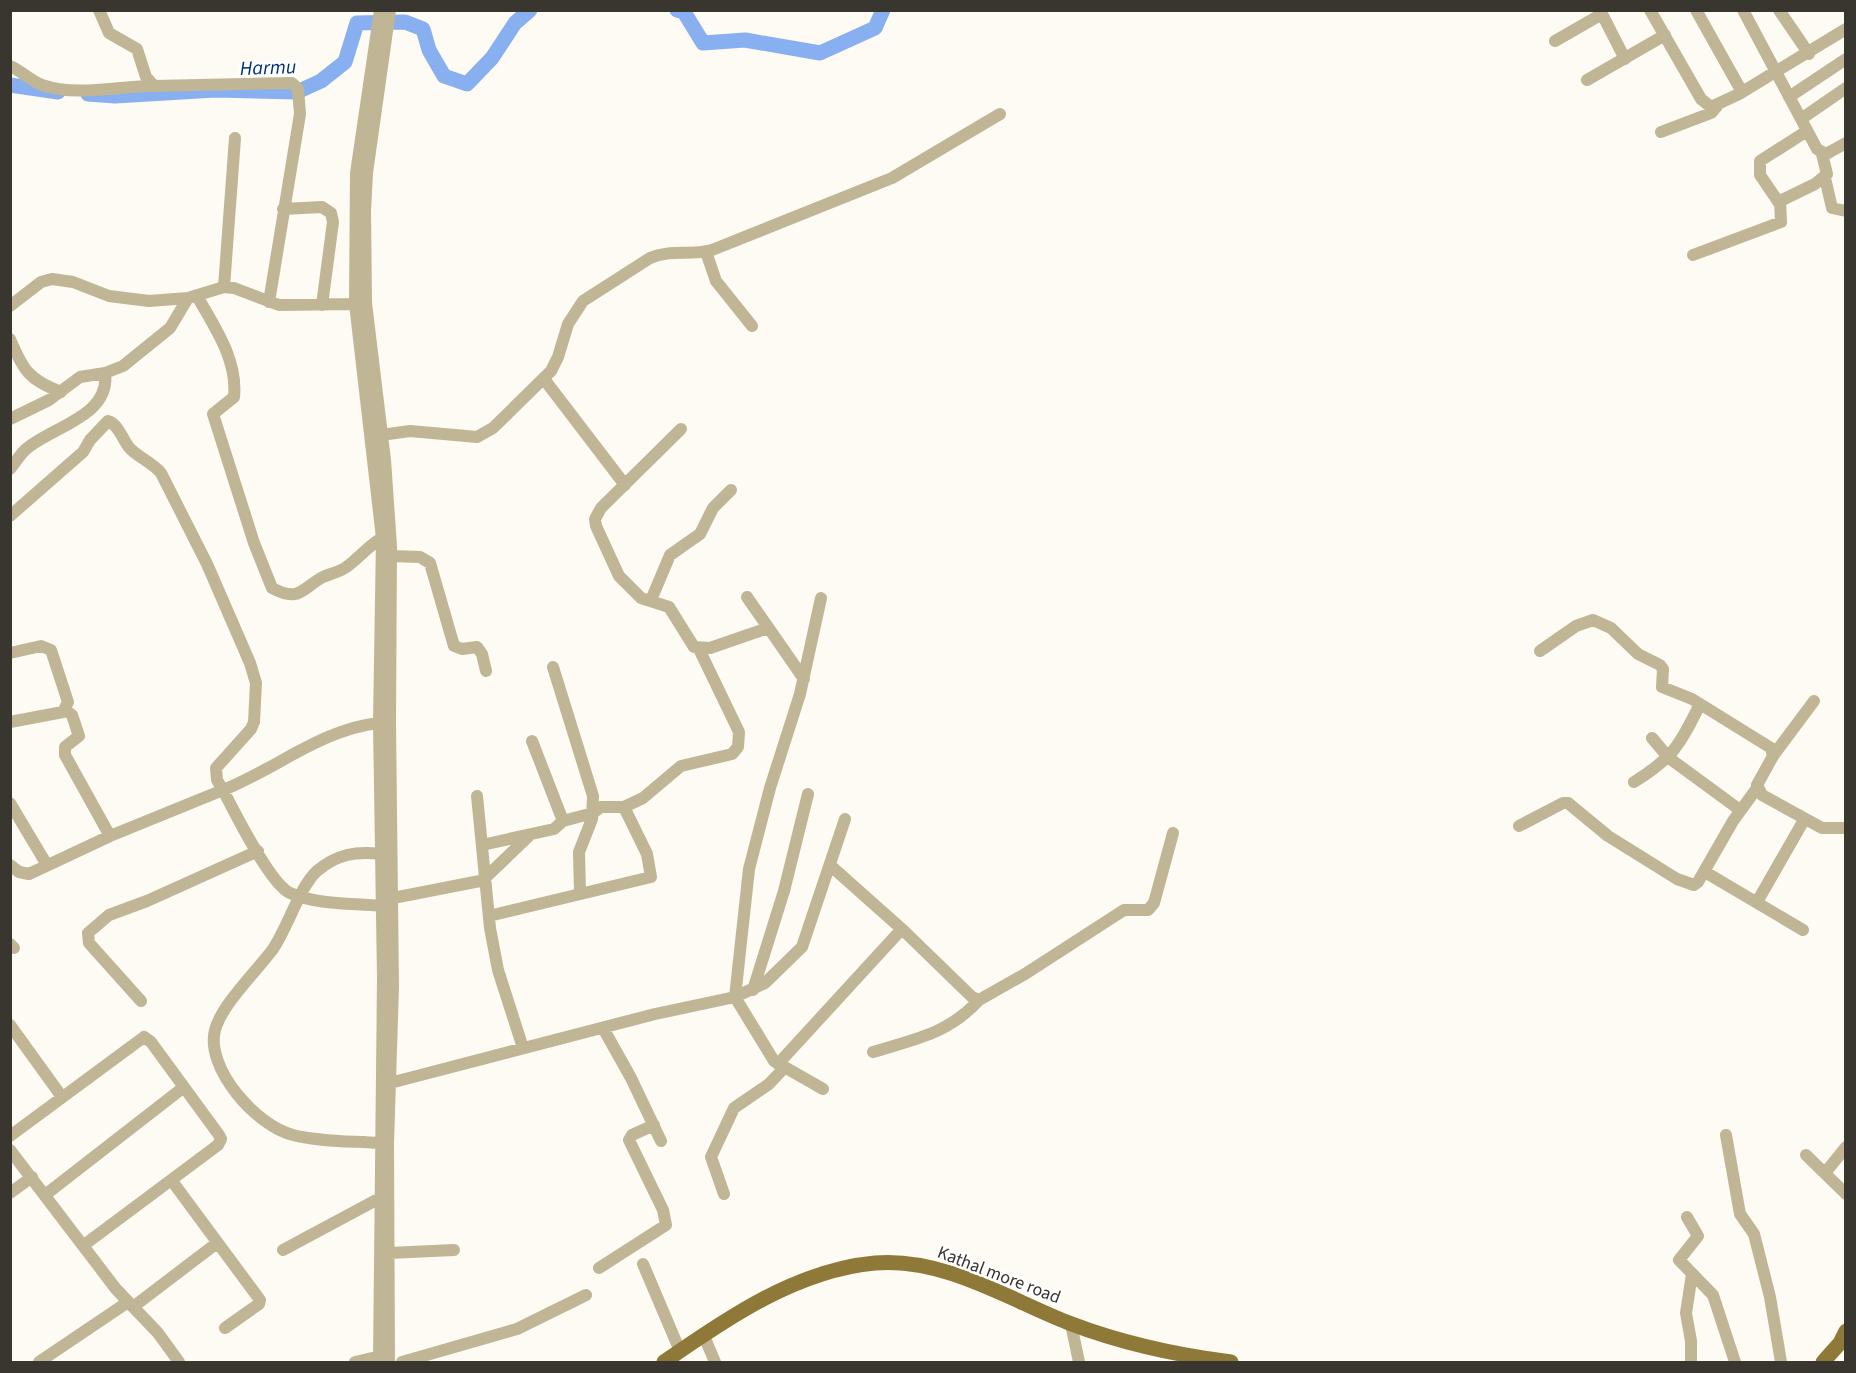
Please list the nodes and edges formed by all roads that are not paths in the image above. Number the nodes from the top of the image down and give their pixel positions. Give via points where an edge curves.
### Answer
1 (99, 10) edge
2 (380, 10) edge
3 (390, 10) edge
4 (1650, 10) edge
5 (1696, 10) edge
6 (1743, 10) edge
7 (1779, 10) edge
8 (1601, 12) edge
9 (1845, 29) edge
10 (1665, 35) junction
11 (382, 40) junction
12 (1555, 40) dead end
13 (1809, 54) junction
14 (1624, 59) junction
15 (1845, 59) edge
16 (10, 66) edge
17 (1776, 72) junction
18 (1587, 80) dead end
19 (154, 86) junction
20 (1845, 88) edge
21 (1742, 92) junction
22 (1789, 97) junction
23 (1718, 105) junction
24 (1000, 114) dead end
25 (1801, 119) junction
26 (1807, 131) junction
27 (1661, 132) dead end
28 (235, 138) dead end
29 (1845, 143) edge
30 (1822, 154) junction
31 (1825, 178) junction
32 (1779, 203) junction
33 (283, 209) junction
34 (1845, 210) edge
35 (706, 252) junction
36 (1693, 255) dead end
37 (224, 287) junction
38 (192, 297) junction
39 (269, 303) junction
40 (355, 304) junction
41 (322, 305) junction
42 (10, 306) edge
43 (752, 326) dead end
44 (10, 339) edge
45 (105, 373) junction
46 (544, 379) junction
47 (61, 392) junction
48 (10, 419) edge
49 (681, 429) dead end
50 (381, 435) junction
51 (10, 469) edge
52 (625, 485) junction
53 (730, 490) dead end
54 (10, 516) edge
55 (382, 538) junction
56 (391, 556) junction
57 (747, 597) dead end
58 (821, 598) dead end
59 (651, 600) junction
60 (768, 628) junction
61 (699, 649) junction
62 (1539, 651) dead end
63 (10, 653) edge
64 (554, 667) dead end
65 (486, 671) dead end
66 (804, 679) junction
67 (1814, 701) dead end
68 (1700, 704) junction
69 (66, 710) junction
70 (10, 722) edge
71 (379, 723) junction
72 (1652, 738) dead end
73 (532, 741) dead end
74 (1773, 756) junction
75 (1669, 758) junction
76 (1634, 782) dead end
77 (1757, 788) junction
78 (223, 790) junction
79 (808, 794) dead end
80 (477, 796) dead end
81 (10, 803) edge
82 (624, 807) junction
83 (1740, 810) junction
84 (593, 813) junction
85 (845, 819) dead end
86 (1804, 820) junction
87 (563, 821) junction
88 (1520, 826) dead end
89 (1845, 828) edge
90 (1173, 833) dead end
91 (531, 834) junction
92 (110, 836) junction
93 (482, 845) junction
94 (258, 851) junction
95 (381, 854) junction
96 (10, 865) edge
97 (47, 865) junction
98 (831, 866) junction
99 (1705, 872) junction
100 (485, 879) junction
101 (580, 893) junction
102 (300, 897) junction
103 (393, 898) junction
104 (1757, 902) junction
105 (381, 906) junction
106 (489, 916) junction
107 (1803, 930) dead end
108 (904, 931) junction
109 (753, 990) junction
110 (735, 997) junction
111 (979, 1000) junction
112 (141, 1001) dead end
113 (10, 1025) edge
114 (603, 1028) junction
115 (523, 1048) junction
116 (873, 1052) dead end
117 (781, 1066) junction
118 (390, 1083) junction
119 (184, 1087) junction
120 (823, 1089) dead end
121 (62, 1097) junction
122 (654, 1125) junction
123 (1726, 1135) dead end
124 (10, 1136) edge
125 (661, 1141) dead end
126 (380, 1143) junction
127 (1845, 1147) edge
128 (10, 1149) edge
129 (1806, 1155) dead end
130 (1825, 1173) junction
131 (32, 1177) junction
132 (172, 1182) junction
133 (10, 1193) edge
134 (724, 1194) dead end
135 (1845, 1194) edge
136 (45, 1195) junction
137 (380, 1198) junction
138 (1687, 1217) dead end
139 (217, 1243) junction
140 (84, 1245) junction
141 (283, 1250) dead end
142 (454, 1250) dead end
143 (389, 1253) junction
144 (643, 1264) dead end
145 (599, 1268) dead end
146 (1692, 1274) junction
147 (586, 1295) dead end
148 (131, 1304) junction
149 (1071, 1324) junction
150 (225, 1328) dead end
151 (1845, 1331) edge
152 (704, 1336) junction
153 (680, 1351) junction
154 (384, 1359) edge
155 (39, 1362) edge
156 (179, 1362) edge
157 (355, 1362) edge
158 (402, 1362) edge
159 (664, 1362) edge
160 (715, 1362) edge
161 (1079, 1362) edge
162 (1232, 1362) edge
163 (1691, 1362) edge
164 (1735, 1362) edge
165 (1781, 1362) edge
166 (1823, 1362) edge

1 - 19 street via 109,33 137,49 146,77
2 - 11 street
3 - 11 street
4 - 10 street
5 - 21 street
6 - 17 street
7 - 13 street
8 - 12 street
8 - 14 street
9 - 13 street
10 - 14 street
10 - 23 street via 1701,99 1711,107
11 - 40 street via 356,173
11 - 50 street via 365,210 366,303
13 - 17 street
14 - 18 street
15 - 22 street
16 - 19 street via 50,87 87,90
17 - 21 street
17 - 22 street
19 - 33 street via 291,83 299,93
20 - 25 street
21 - 23 street
22 - 25 street
23 - 27 street via 1711,113
24 - 35 street via 892,178
25 - 26 street
26 - 30 street
26 - 32 street via 1760,161 1760,176
28 - 37 street
29 - 30 street
30 - 31 street via 1828,171
31 - 32 street
31 - 34 street via 1832,208
32 - 36 street via 1781,222
33 - 39 street
33 - 41 street via 322,207 331,213
35 - 43 street via 716,281
35 - 46 street via 660,253 583,301 571,318 558,357
37 - 38 street
37 - 39 street
38 - 42 street via 169,301 127,299 52,279 41,282
38 - 45 street via 155,341 123,366
38 - 55 street via 219,336 230,362 234,397 215,411 214,418 272,588 286,594 303,592 323,577 348,567 364,549
39 - 41 street via 294,307
40 - 41 street
40 - 55 street
44 - 47 street via 33,380
45 - 47 street via 80,377
45 - 51 street via 107,385 101,397 77,418 26,449
46 - 50 street via 493,428 477,437 410,431
46 - 52 street
47 - 48 street
49 - 52 street
50 - 56 street
52 - 59 street via 596,514 596,526 619,576 634,593
53 - 59 street via 713,508 699,534 670,555
54 - 78 street via 83,452 108,421 130,450 161,472 207,564 254,673 254,722 216,768
55 - 71 street
56 - 65 street via 420,557 430,563 454,646 462,650 477,647
56 - 103 street
57 - 60 street
58 - 66 street
59 - 61 street via 669,607 692,645
60 - 61 street
60 - 66 street
61 - 82 street via 739,732 738,747 732,754 681,766 643,798
62 - 68 street via 1582,623 1597,620 1611,628 1633,651 1660,665 1662,687
63 - 69 street via 41,646 51,650 68,702
64 - 84 street via 591,787
66 - 110 street via 749,869
67 - 74 street
68 - 74 street via 1771,748
68 - 75 street
69 - 70 street
69 - 92 street via 79,736 65,747 64,755
71 - 78 street via 325,737 253,778
71 - 95 street
72 - 75 street
73 - 87 street
74 - 77 street
75 - 76 street
75 - 83 street
77 - 83 street
77 - 86 street
78 - 92 street
78 - 94 street
79 - 109 street via 784,891
80 - 93 street
81 - 97 street
82 - 84 street via 601,807
82 - 101 street via 647,854 651,877
83 - 99 street
84 - 87 street
84 - 101 street via 579,848
85 - 98 street
86 - 89 street via 1828,830
86 - 104 street
87 - 91 street via 554,829
88 - 99 street via 1568,803 1608,836 1677,879 1694,885
90 - 111 street via 1150,909 1125,910
91 - 93 street
91 - 100 street
92 - 97 street
93 - 100 street
94 - 102 street via 279,885
94 - 112 street via 109,915 91,928 89,942
95 - 102 street via 354,852 332,861 307,882
95 - 105 street
96 - 97 street via 24,874
98 - 108 street
98 - 109 street via 802,947 771,979
99 - 104 street
100 - 103 street
100 - 106 street
101 - 106 street
102 - 105 street
102 - 126 street via 278,942 220,1017 214,1032 214,1052 220,1070 245,1102 278,1130 336,1141
103 - 118 street
104 - 107 street
105 - 126 street
106 - 115 street via 498,970
108 - 111 street
108 - 117 street via 897,933
109 - 110 street
110 - 114 street
110 - 117 street via 766,1052
111 - 116 street via 938,1033
113 - 121 street
114 - 115 street
114 - 122 street
115 - 118 street
117 - 120 street
117 - 134 street via 769,1084 735,1107 711,1156
118 - 143 street
119 - 121 street via 144,1037
119 - 132 street via 221,1143
119 - 136 street
121 - 124 street
122 - 125 street
122 - 145 street via 628,1140 663,1210 666,1225
123 - 165 street via 1740,1214 1754,1234
126 - 137 street
127 - 130 street
128 - 131 street
129 - 130 street
130 - 135 street
131 - 133 street
131 - 136 street
132 - 139 street
132 - 140 street
136 - 140 street
137 - 141 street
137 - 154 street
138 - 146 street via 1698,1236 1678,1260
139 - 148 street
139 - 150 street via 260,1300
140 - 148 street
142 - 143 street
143 - 154 street
144 - 153 street
146 - 163 street via 1686,1313
146 - 164 street via 1716,1301
147 - 158 street via 524,1327
148 - 155 street
148 - 156 street
149 - 152 main road, Kathal more road via 980,1284 931,1269 877,1263 830,1272 787,1288
149 - 161 street
149 - 162 main road, Kathal more road via 1190,1357
151 - 166 main road
152 - 153 main road, Kathal more road
152 - 160 street
153 - 159 main road, Kathal more road
154 - 157 street

